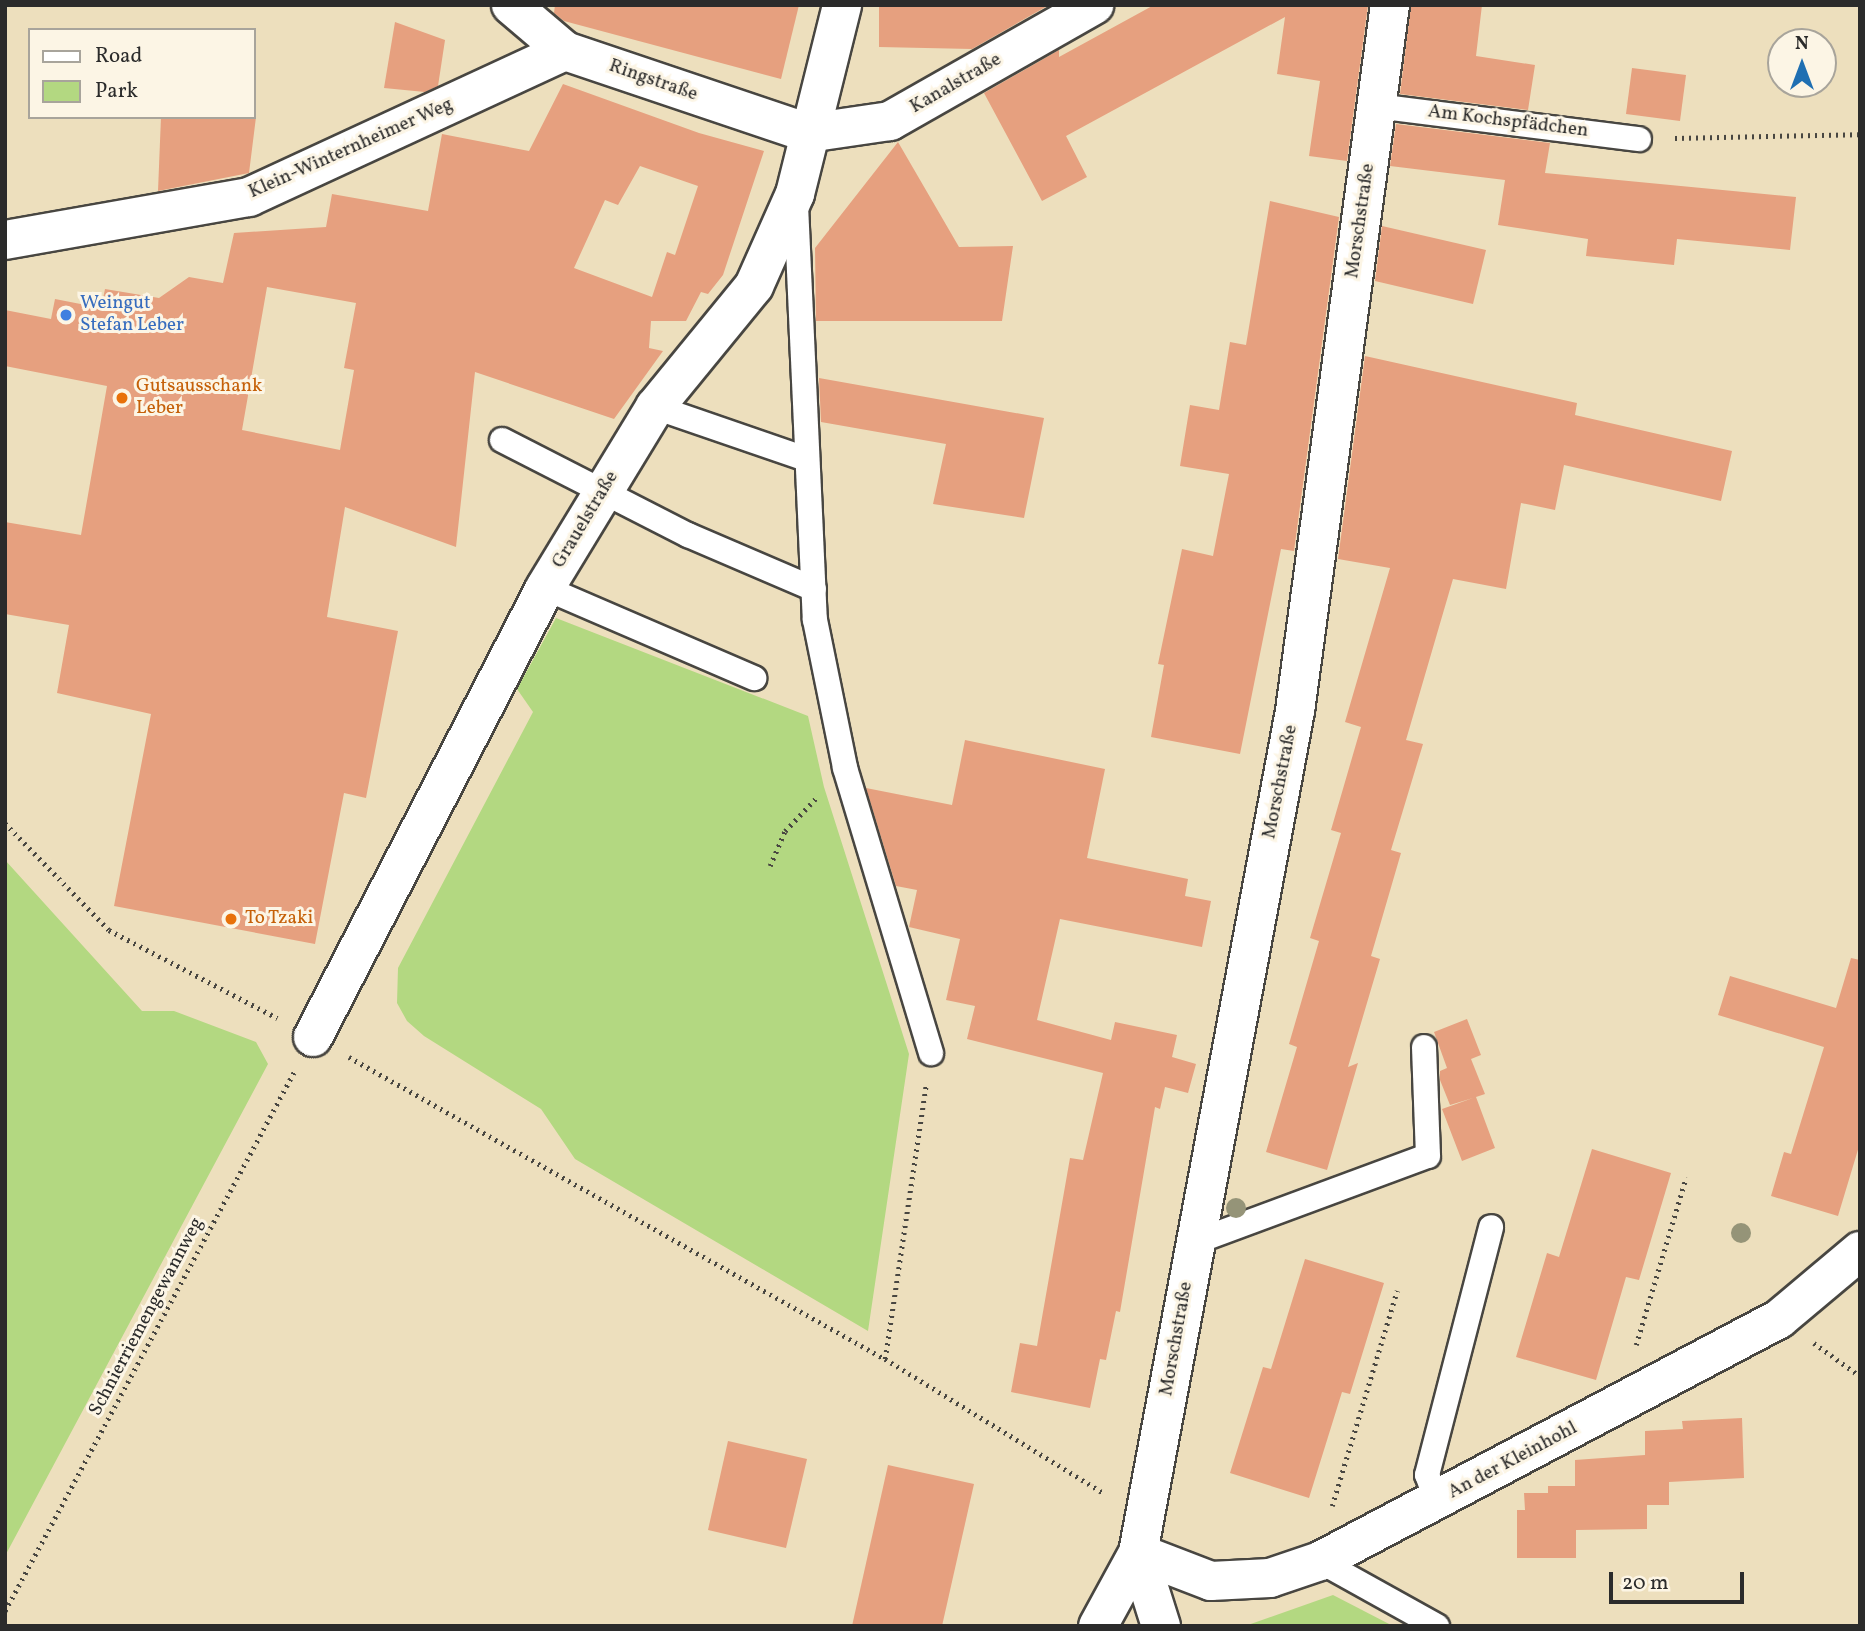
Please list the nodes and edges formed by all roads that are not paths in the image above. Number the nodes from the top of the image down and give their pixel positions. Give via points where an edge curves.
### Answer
1 (511, 5) edge
2 (842, 5) edge
3 (1094, 5) edge
4 (1390, 5) edge
5 (565, 51) junction
6 (1376, 106) junction
7 (808, 133) junction
8 (1639, 139) road end
9 (795, 194) junction
10 (5, 240) edge
11 (655, 407) junction
12 (502, 440) dead end
13 (806, 459) junction
14 (603, 492) junction
15 (545, 588) junction
16 (814, 589) junction
17 (754, 678) dead end
18 (313, 1037) road end
19 (1424, 1047) dead end
20 (931, 1053) road end
21 (1492, 1227) dead end
22 (1195, 1242) junction
23 (1860, 1251) edge
24 (1437, 1502) junction
25 (1141, 1536) junction
26 (1320, 1561) junction
27 (1098, 1626) edge
28 (1161, 1626) edge
29 (1437, 1626) edge

1 - 5 street, Ringstraße
2 - 7 street, Grauelstraße
3 - 7 street, Kanalstraße via 890,121
4 - 6 street, Morschstraße
5 - 7 street, Ringstraße
5 - 10 street, Klein-Winternheimer Weg via 249,197
6 - 8 lane, Am Kochspfädchen
6 - 22 street, Morschstraße via 1295,710
7 - 9 street, Grauelstraße
9 - 11 street, Grauelstraße via 754,286
9 - 13 lane
11 - 13 lane
11 - 14 street, Grauelstraße
12 - 14 lane
13 - 16 lane
14 - 15 street, Grauelstraße
14 - 16 lane via 688,535
15 - 17 lane
15 - 18 street, Grauelstraße
16 - 20 lane via 845,768
19 - 22 lane via 1428,1156
21 - 24 lane via 1427,1475
22 - 25 street, Morschstraße
23 - 24 street, An der Kleinhohl via 1779,1319
24 - 26 street, An der Kleinhohl
25 - 26 street, An der Kleinhohl via 1210,1581 1270,1578
25 - 27 street
25 - 28 street
26 - 29 lane

